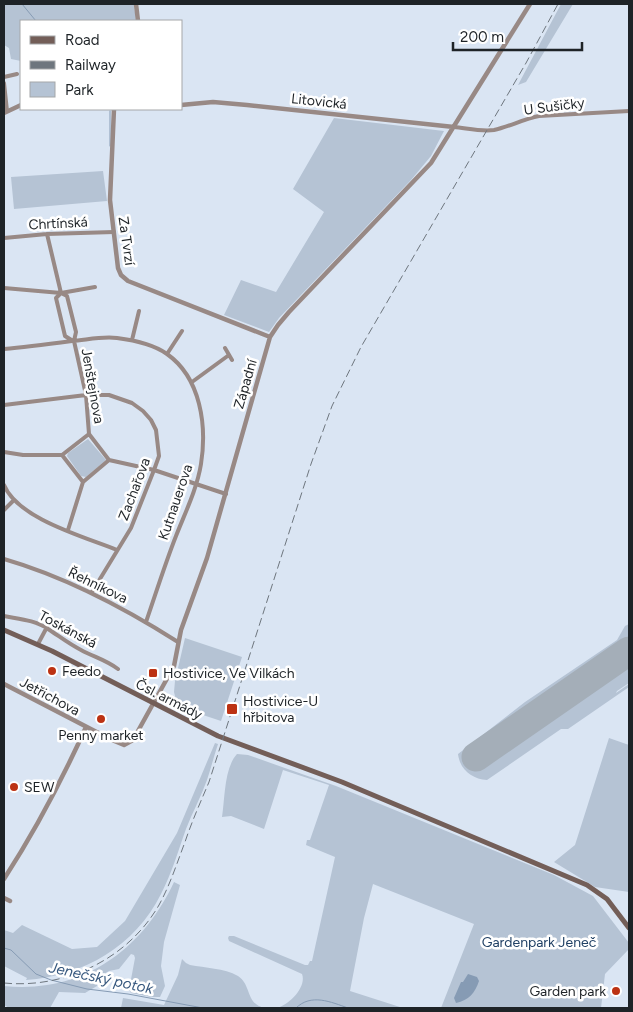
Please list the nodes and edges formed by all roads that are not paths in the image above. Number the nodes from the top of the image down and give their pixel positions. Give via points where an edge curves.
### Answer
1 (136, 4) edge
2 (530, 4) edge
3 (138, 20) edge
4 (17, 74) dead end
5 (4, 77) edge
6 (4, 83) edge
7 (20, 105) edge
8 (182, 105) edge
9 (5, 110) edge
10 (114, 110) edge
11 (629, 111) edge
12 (454, 127) junction
13 (114, 232) junction
14 (47, 234) junction
15 (4, 238) edge
16 (95, 287) dead end
17 (4, 288) edge
18 (60, 293) junction
19 (139, 311) dead end
20 (182, 331) dead end
21 (270, 337) junction
22 (132, 340) junction
23 (74, 341) junction
24 (225, 348) dead end
25 (4, 349) edge
26 (167, 354) junction
27 (229, 355) junction
28 (232, 360) dead end
29 (192, 382) junction
30 (86, 395) junction
31 (4, 405) edge
32 (89, 434) junction
33 (4, 452) edge
34 (62, 455) junction
35 (109, 460) junction
36 (154, 470) junction
37 (83, 482) junction
38 (195, 484) junction
39 (4, 485) edge
40 (226, 494) junction
41 (14, 500) junction
42 (4, 510) edge
43 (68, 530) junction
44 (117, 550) junction
45 (4, 558) edge
46 (92, 592) junction
47 (4, 616) edge
48 (146, 622) junction
49 (47, 628) junction
50 (4, 630) edge
51 (178, 642) junction
52 (38, 644) junction
53 (118, 669) dead end
54 (4, 684) edge
55 (153, 702) junction
56 (86, 727) junction
57 (4, 879) edge
58 (4, 898) edge
59 (10, 901) dead end
60 (629, 928) edge

1 - 3 street
2 - 12 street, Západní
4 - 5 street
6 - 9 street
7 - 9 street
8 - 12 street, Litovická via 213,102
10 - 13 street, Za Tvrzí via 110,200
11 - 12 street, U Sušičky via 539,116 486,131
12 - 21 street, Západní via 431,163 289,312
13 - 14 street, Chrtínská
13 - 21 street, Za Tvrzí via 118,268 128,280
14 - 15 street, Chrtínská
14 - 18 street, Jenštejnova
16 - 18 street
17 - 18 street
18 - 23 street, Jenštejnova via 67,296 76,332
18 - 23 street, Jenštejnova via 56,298 65,336
19 - 22 street
20 - 26 street
21 - 40 street, Západní
22 - 23 street, Kutnauerova
22 - 26 street, Kutnauerova
23 - 25 street, Kutnauerova
23 - 30 street, Jenštejnova
24 - 27 street
26 - 29 street, Kutnauerova
27 - 28 street
27 - 29 street
29 - 38 street, Kutnauerova via 201,412 203,438 201,465
30 - 31 street, Zachařova
30 - 32 street, Jenštejnova
30 - 36 street, Zachařova via 116,396 143,411 156,430 159,456
32 - 34 street
32 - 35 street
33 - 34 street
34 - 37 street
35 - 36 street
35 - 37 street
36 - 38 street
36 - 44 street, Zachařova via 131,528
37 - 43 street
38 - 40 street
38 - 48 street, Kutnauerova
39 - 41 street
40 - 51 street, Západní
41 - 42 street
41 - 43 street via 30,513
43 - 44 street
44 - 46 street, Zachařova
45 - 46 street, Řehníkova
46 - 48 street, Řehníkova
47 - 49 street, Toskánská
48 - 51 street, Řehníkova
49 - 52 street
49 - 53 street, Toskánská via 69,644
50 - 52 main road, Čsl. armády
51 - 55 street, Západní via 174,666
52 - 55 main road, Čsl. armády
54 - 56 street, Jetřichova
55 - 56 street, Jetřichova via 133,740 124,745
55 - 60 main road, Čsl. armády via 221,737 328,777 588,885 607,899
56 - 57 street via 61,780
58 - 59 street

